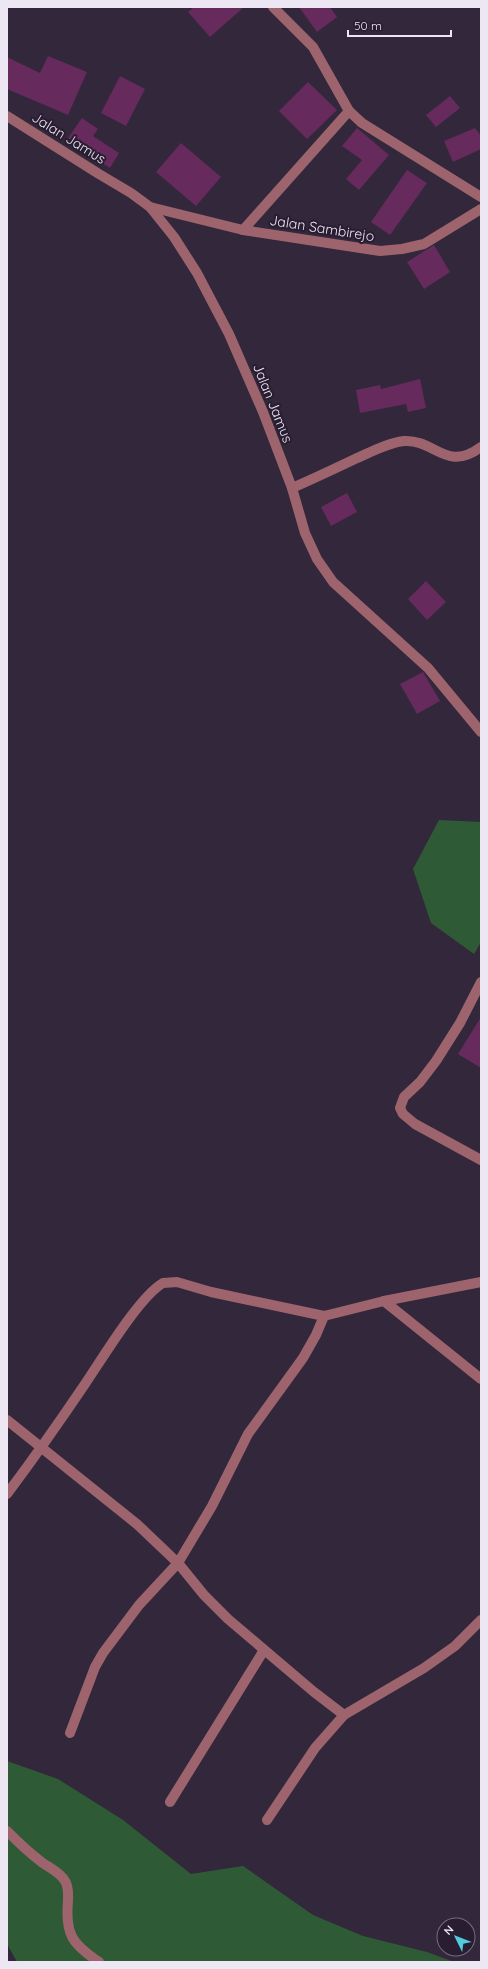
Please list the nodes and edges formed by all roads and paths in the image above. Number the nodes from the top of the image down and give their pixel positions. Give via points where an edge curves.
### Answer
1 (273, 7) edge
2 (349, 111) junction
3 (7, 116) edge
4 (481, 197) edge
5 (150, 207) junction
6 (481, 208) edge
7 (243, 230) junction
8 (481, 447) edge
9 (292, 488) junction
10 (481, 732) edge
11 (481, 982) edge
12 (481, 1160) edge
13 (481, 1282) edge
14 (384, 1302) junction
15 (324, 1316) junction
16 (481, 1379) edge
17 (7, 1420) edge
18 (42, 1449) junction
19 (7, 1494) edge
20 (178, 1563) junction
21 (481, 1620) edge
22 (264, 1650) junction
23 (344, 1715) junction
24 (70, 1733) dead end
25 (170, 1802) dead end
26 (267, 1820) dead end
27 (7, 1831) edge
28 (99, 1962) edge

1 - 2 street via 313,47
2 - 4 street via 362,123
2 - 7 street
3 - 5 street, Jalan Jamus
5 - 7 street, Jalan Sambirejo
5 - 9 street, Jalan Jamus via 174,237 197,273 229,334
6 - 7 street, Jalan Sambirejo via 424,244 402,249 380,251
8 - 9 street via 460,458 406,441 388,444
9 - 10 street, Jalan Jamus via 304,533 317,560 333,582 428,668
11 - 12 street via 436,1061 404,1097 400,1108 415,1124
13 - 14 street
14 - 15 street
14 - 16 street
15 - 18 street via 211,1292 177,1282 163,1283 139,1307 111,1344
15 - 20 street via 303,1358 248,1434 212,1506
17 - 18 street
18 - 19 street
18 - 20 street via 138,1525
20 - 22 street via 204,1595
20 - 24 street via 139,1605 103,1653 95,1667
21 - 23 street via 455,1646 424,1668
22 - 23 street
22 - 25 street
23 - 26 street via 315,1748
27 - 28 street via 66,1882 66,1919 70,1934 80,1947

